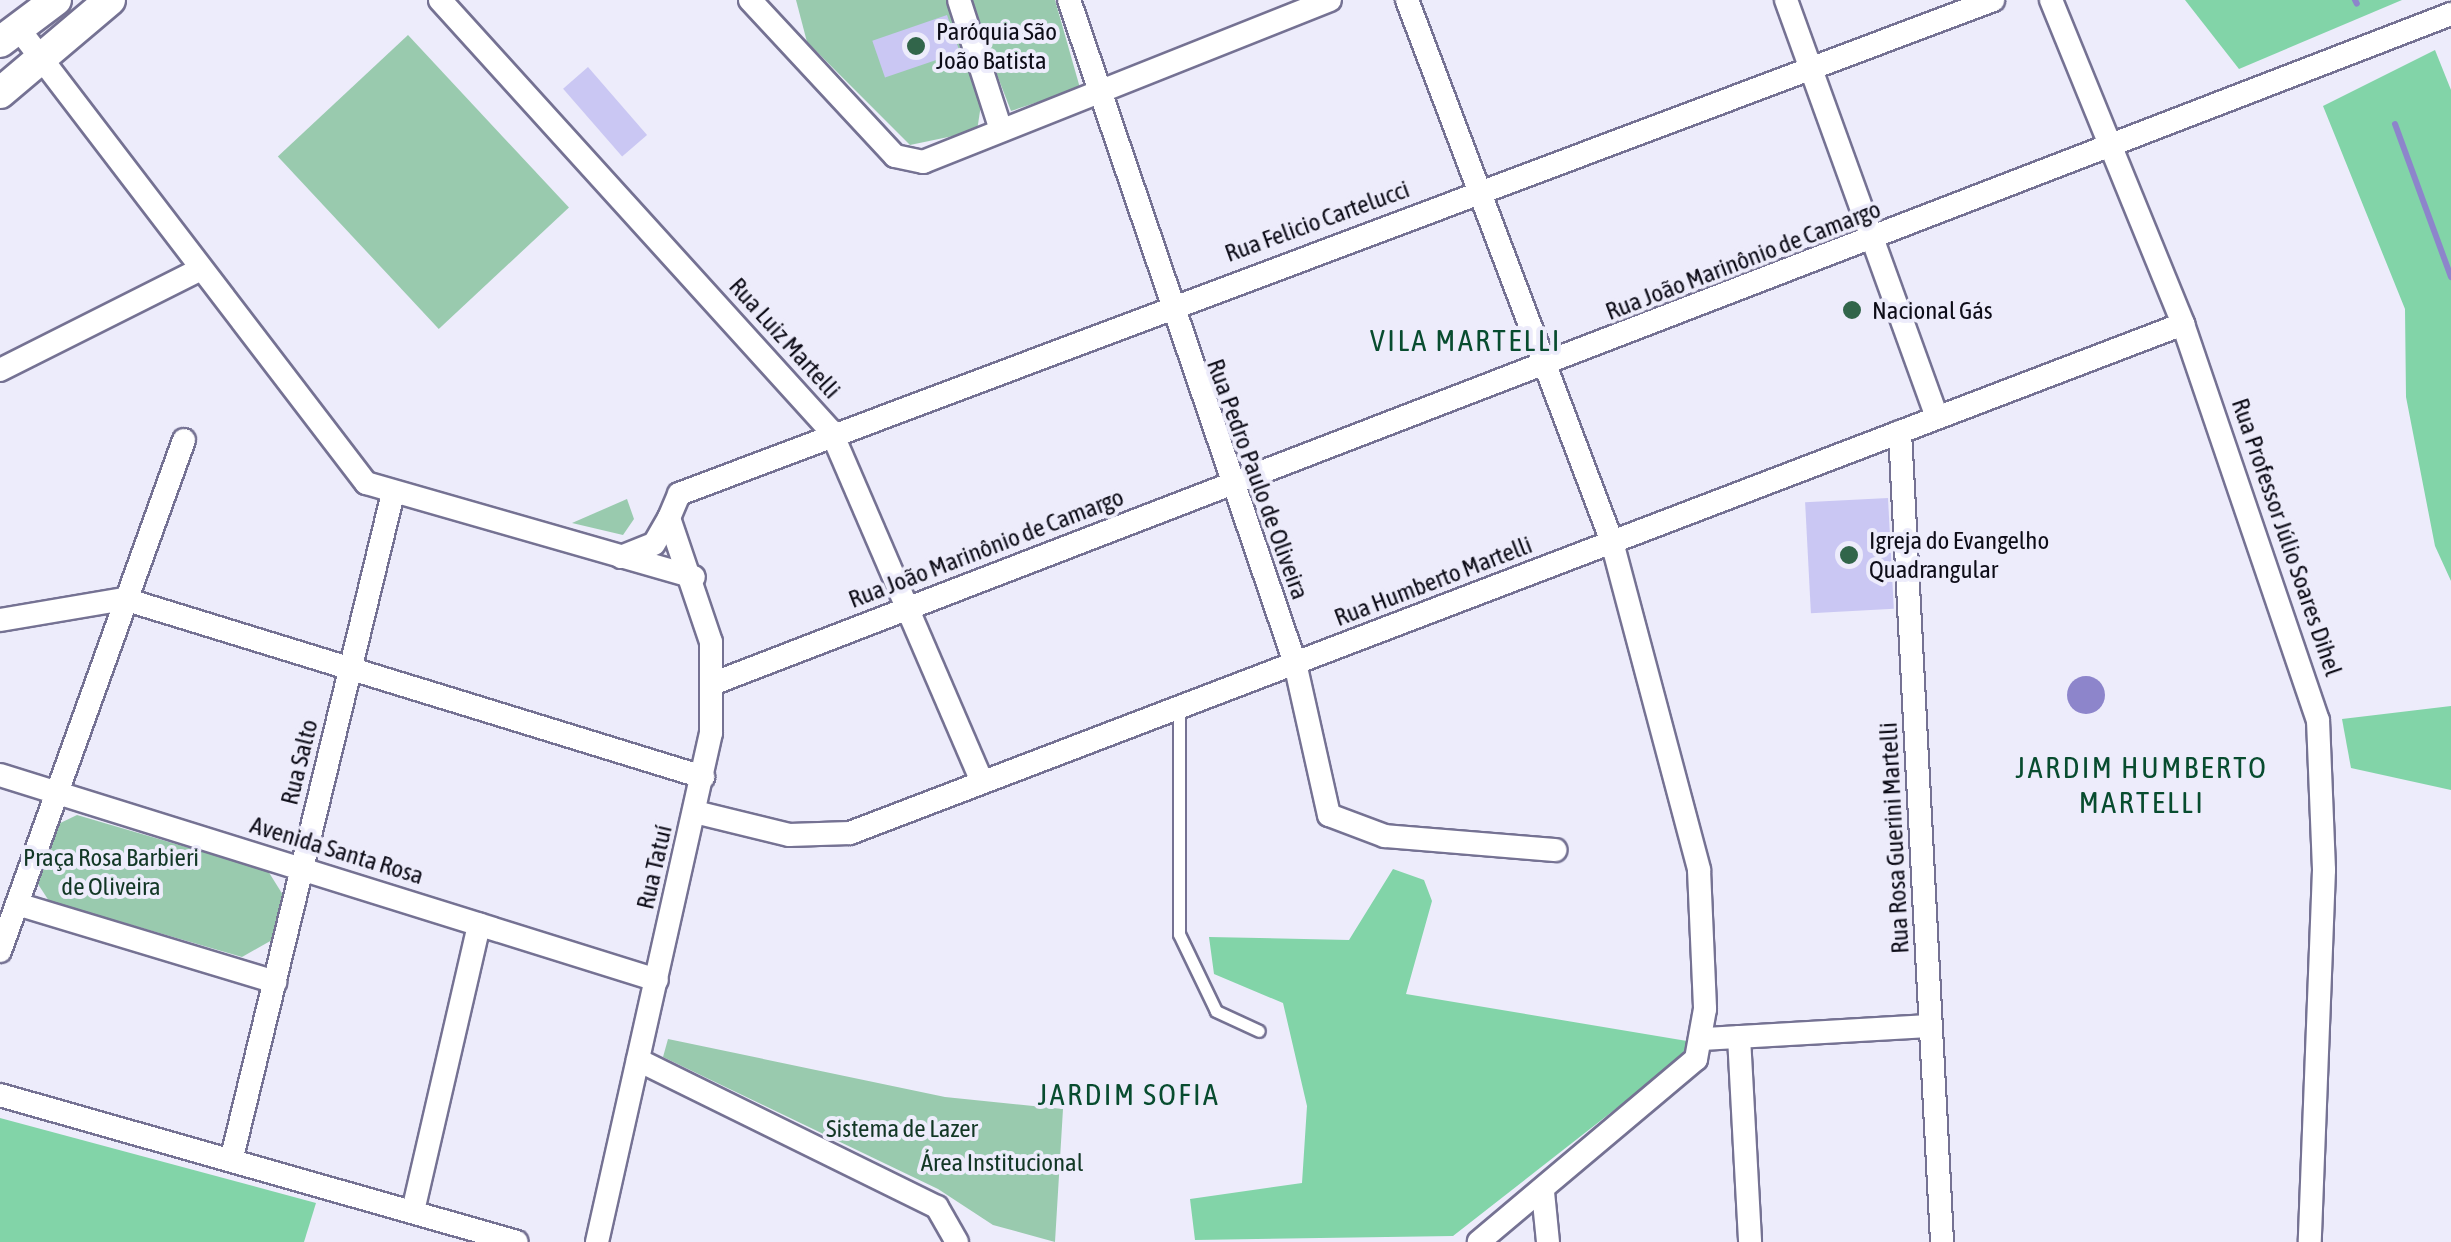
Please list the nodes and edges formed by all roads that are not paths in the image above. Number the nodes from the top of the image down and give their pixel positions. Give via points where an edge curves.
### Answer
1 (56, 0) edge
2 (110, 0) edge
3 (440, 0) edge
4 (750, 0) edge
5 (959, 0) edge
6 (1069, 0) edge
7 (1330, 0) edge
8 (1408, 0) edge
9 (1786, 0) edge
10 (1993, 0) edge
11 (2051, 0) edge
12 (2451, 14) edge
13 (9, 35) edge
14 (40, 60) junction
15 (1812, 67) junction
16 (1100, 90) junction
17 (0, 93) edge
18 (1001, 130) junction
19 (2113, 149) junction
20 (1479, 190) junction
21 (1873, 240) junction
22 (199, 270) junction
23 (1166, 306) junction
24 (2184, 324) junction
25 (1545, 365) junction
26 (0, 370) edge
27 (1937, 416) junction
28 (831, 430) junction
29 (1900, 432) junction
30 (184, 440) dead end
31 (1231, 484) junction
32 (392, 497) junction
33 (668, 512) junction
34 (1612, 542) junction
35 (618, 557) junction
36 (694, 577) junction
37 (124, 599) junction
38 (908, 606) junction
39 (0, 620) edge
40 (1296, 663) junction
41 (350, 668) junction
42 (716, 682) junction
43 (1179, 709) junction
44 (0, 775) edge
45 (703, 777) junction
46 (982, 782) junction
47 (56, 792) junction
48 (694, 812) junction
49 (1555, 850) dead end
50 (302, 868) junction
51 (17, 904) junction
52 (479, 924) junction
53 (0, 950) edge
54 (657, 980) junction
55 (274, 982) junction
56 (1931, 1026) junction
57 (1259, 1031) dead end
58 (1740, 1037) junction
59 (1704, 1039) junction
60 (638, 1060) junction
61 (0, 1095) edge
62 (232, 1157) junction
63 (1544, 1192) junction
64 (414, 1211) junction
65 (517, 1242) edge
66 (597, 1242) edge
67 (957, 1242) edge
68 (1479, 1242) edge
69 (1548, 1242) edge
70 (1750, 1242) edge
71 (1942, 1242) edge
72 (2310, 1242) edge

1 - 13 main road
2 - 14 main road
3 - 28 street, Rua Luiz Martelli
4 - 18 street via 895,156 922,162
5 - 18 street
6 - 16 street, Rua Pedro Paulo de Oliveira
7 - 16 street
8 - 20 street
9 - 15 street
10 - 15 street, Rua Felicio Cartelucci
11 - 19 street, Rua Professor Júlio Soares Dihel
12 - 19 street, Rua João Marinônio de Camargo
13 - 14 street
14 - 17 main road
14 - 22 street
15 - 20 street, Rua Felicio Cartelucci
15 - 21 street
16 - 18 street
16 - 23 street, Rua Pedro Paulo de Oliveira
19 - 21 street, Rua João Marinônio de Camargo
19 - 24 street, Rua Professor Júlio Soares Dihel
20 - 23 street, Rua Felicio Cartelucci
20 - 25 street
21 - 25 street, Rua João Marinônio de Camargo
21 - 27 street
22 - 26 street
22 - 32 street via 366,483
23 - 28 street, Rua Felicio Cartelucci
23 - 31 street, Rua Pedro Paulo de Oliveira
24 - 27 street, Rua Humberto Martelli
24 - 72 street, Rua Professor Júlio Soares Dihel via 2318,720 2324,870
25 - 31 street, Rua João Marinônio de Camargo
25 - 34 street
27 - 29 street, Rua Humberto Martelli
28 - 33 street, Rua Felicio Cartelucci
28 - 38 street, Rua Luiz Martelli
29 - 34 street, Rua Humberto Martelli
29 - 56 street, Rua Rosa Guerini Martelli
30 - 37 street
31 - 38 street, Rua João Marinônio de Camargo
31 - 40 street, Rua Pedro Paulo de Oliveira
32 - 35 street
32 - 41 street, Rua Salto
33 - 35 street, Rua Felicio Cartelucci via 654,544
33 - 36 street, Rua Tatuí
34 - 40 street, Rua Humberto Martelli
34 - 59 street via 1690,811
35 - 36 street
36 - 42 street, Rua Tatuí
37 - 39 street
37 - 41 street
37 - 47 street
38 - 42 street, Rua João Marinônio de Camargo
38 - 46 street, Rua Luiz Martelli
40 - 43 street, Rua Humberto Martelli
40 - 49 street, Rua Pedro Paulo de Oliveira via 1320,798 1347,829
41 - 45 street
41 - 50 street, Rua Salto
42 - 45 street, Rua Tatuí
43 - 46 street, Rua Humberto Martelli
43 - 57 lane via 1178,934 1216,1011
44 - 47 street, Avenida Santa Rosa
45 - 48 street, Rua Tatuí
46 - 48 street, Rua Humberto Martelli via 850,833 789,835
47 - 50 street, Avenida Santa Rosa
47 - 51 street
48 - 54 street, Rua Tatuí
50 - 52 street, Avenida Santa Rosa
50 - 55 street, Rua Salto
51 - 53 street
51 - 55 street
52 - 54 street, Avenida Santa Rosa
52 - 64 street
54 - 60 street, Rua Tatuí
55 - 62 street, Rua Salto
56 - 58 street
56 - 71 street, Rua Rosa Guerini Martelli
58 - 59 street
58 - 70 street
59 - 63 street via 1679,1079
60 - 66 street, Rua Tatuí
60 - 67 street via 936,1207
61 - 62 street
62 - 64 street
63 - 68 street
63 - 69 street
64 - 65 street

